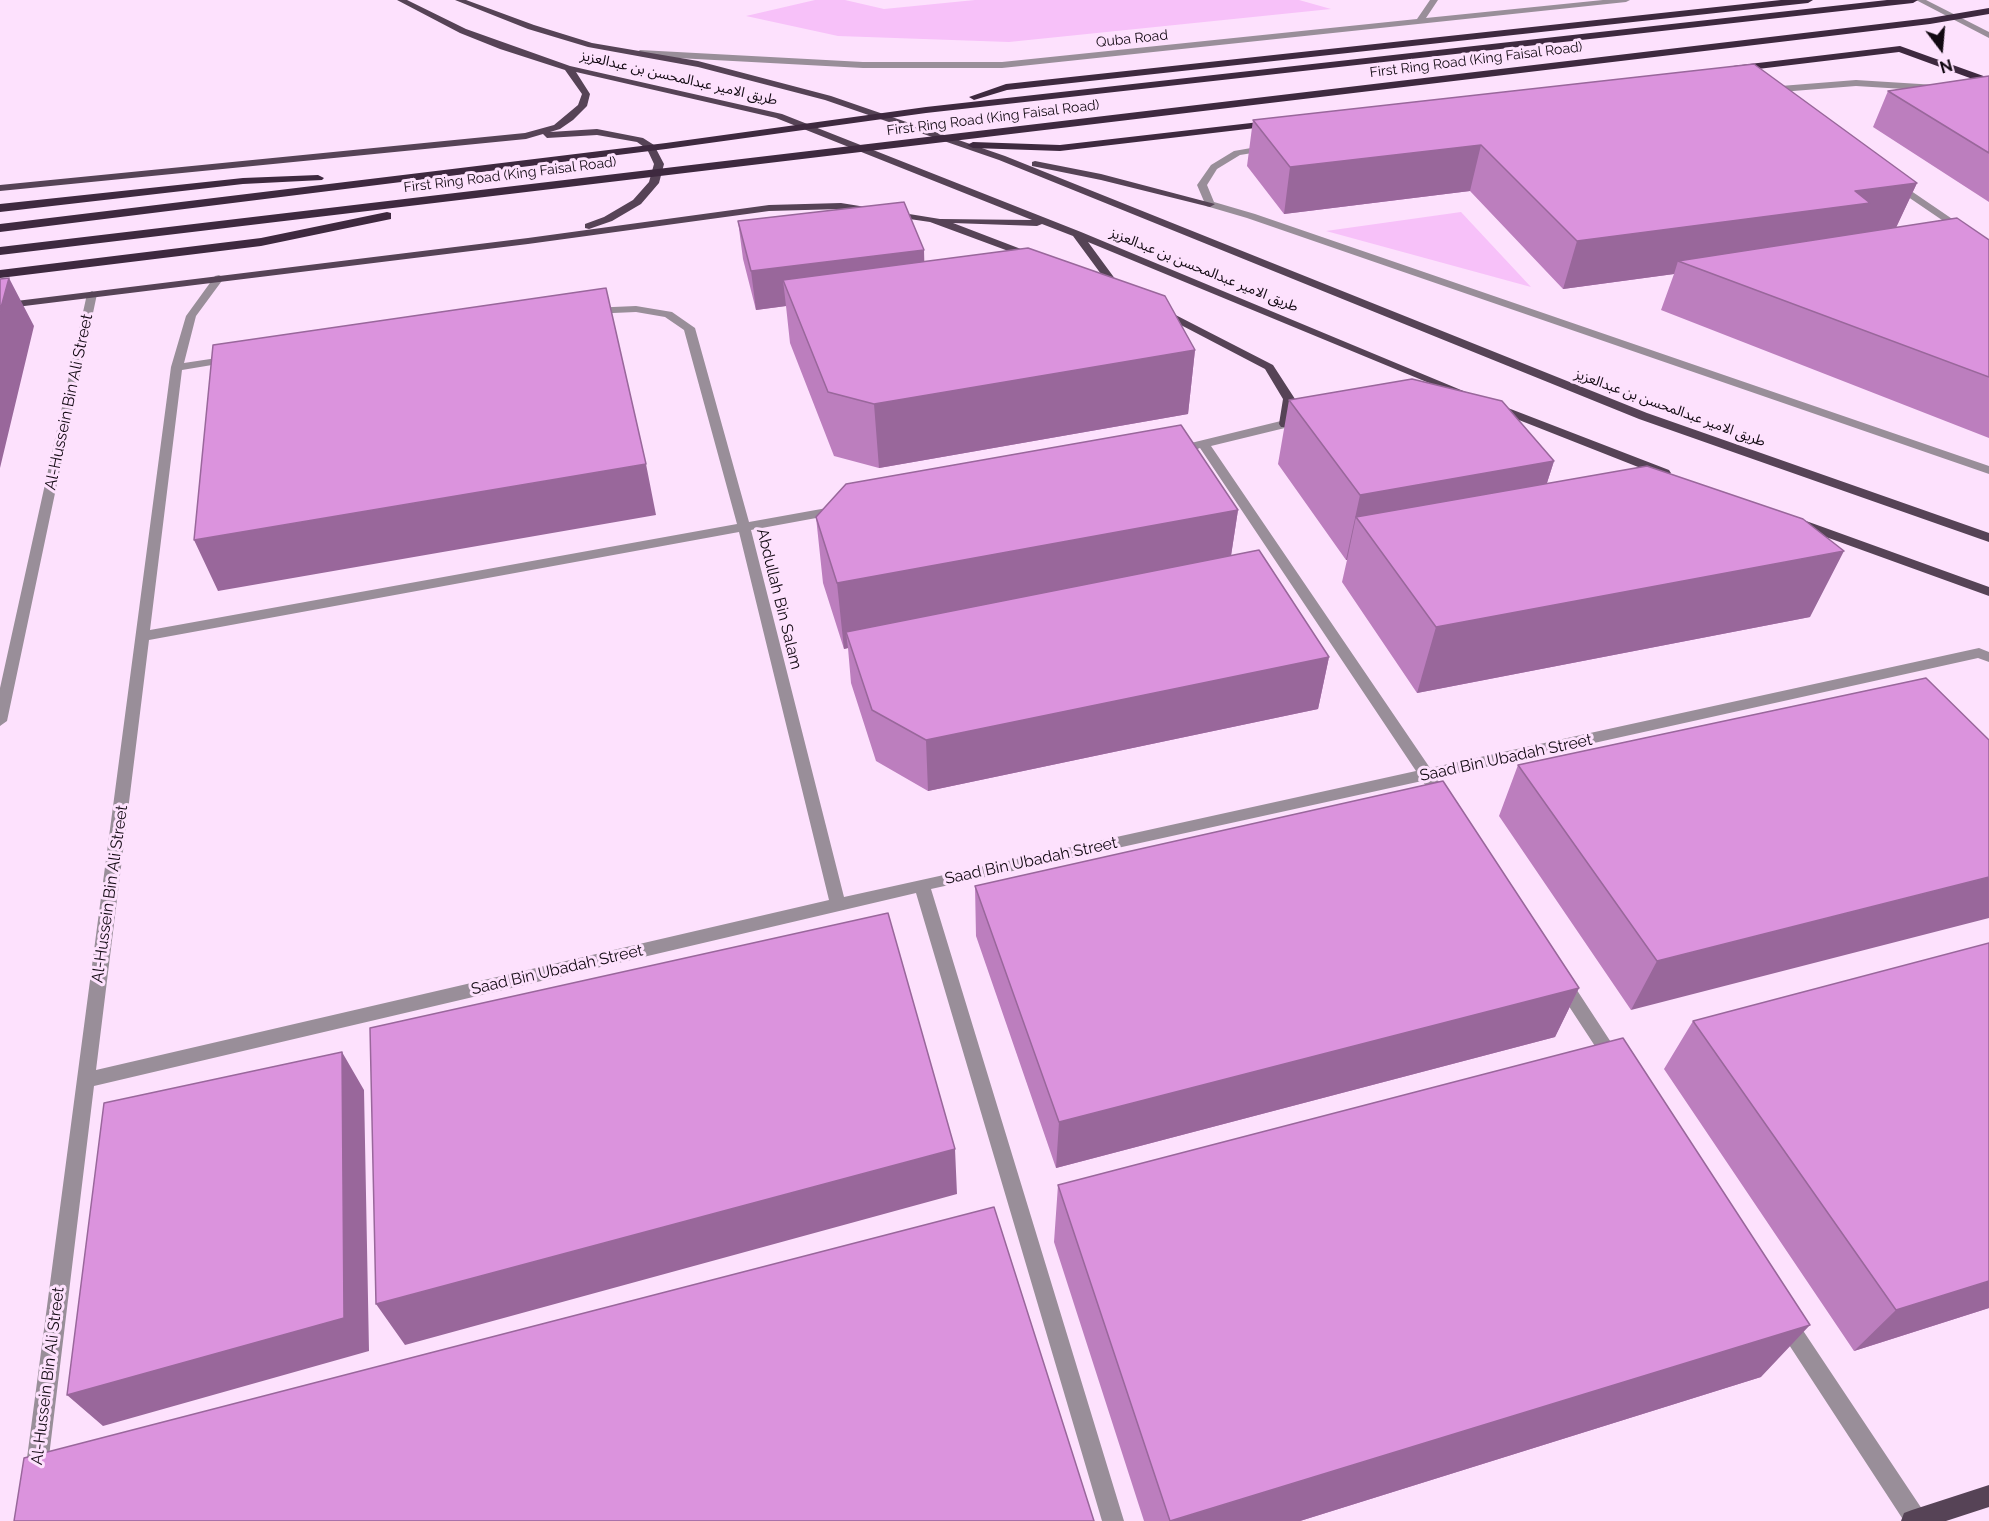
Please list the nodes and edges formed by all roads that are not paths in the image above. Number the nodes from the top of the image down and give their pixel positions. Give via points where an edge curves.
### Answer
1 (401, 0) edge
2 (459, 0) edge
3 (1434, 0) edge
4 (1626, 0) edge
5 (1808, 0) edge
6 (1839, 0) edge
7 (1913, 0) edge
8 (1920, 0) edge
9 (1989, 11) edge
10 (1419, 22) junction
11 (1987, 32) edge
12 (1901, 40) junction
13 (640, 53) junction
14 (568, 68) junction
15 (1724, 70) edge
16 (1989, 82) edge
17 (1942, 89) edge
18 (1771, 97) edge
19 (926, 110) junction
20 (1285, 122) edge
21 (525, 136) junction
22 (914, 143) junction
23 (1277, 147) edge
24 (1002, 158) junction
25 (436, 174) junction
26 (1885, 176) edge
27 (0, 188) edge
28 (510, 190) junction
29 (1210, 204) junction
30 (0, 208) edge
31 (932, 219) junction
32 (1048, 224) junction
33 (0, 228) edge
34 (1077, 234) junction
35 (528, 240) junction
36 (1989, 249) edge
37 (0, 251) edge
38 (1042, 261) edge
39 (0, 274) edge
40 (219, 278) junction
41 (1097, 282) edge
42 (92, 294) junction
43 (1145, 302) edge
44 (0, 306) edge
45 (576, 311) edge
46 (247, 357) edge
47 (177, 367) junction
48 (1285, 424) joint
49 (1204, 445) junction
50 (1180, 449) edge
51 (1989, 470) edge
52 (1682, 479) edge
53 (850, 508) edge
54 (1781, 516) edge
55 (744, 527) junction
56 (1989, 538) edge
57 (1989, 592) edge
58 (144, 636) junction
59 (1984, 655) edge
60 (5, 678) edge
61 (0, 721) edge
62 (1426, 775) junction
63 (1440, 795) edge
64 (922, 885) junction
65 (837, 904) junction
66 (1550, 964) edge
67 (1622, 1073) edge
68 (85, 1080) junction
69 (1779, 1311) edge
70 (35, 1486) edge
71 (1989, 1496) edge
72 (1914, 1520) edge
73 (1113, 1521) edge

1 - 14 main road, طريق الامير عبدالمحسن بن عبدالعزيز via 493,43
2 - 13 main road, طريق الامير عبدالمحسن بن عبدالعزيز via 591,45
3 - 10 street
4 - 10 street, Quba Road
5 - 19 highway via 1006,87
6 - 12 highway via 1866,9
7 - 19 highway, First Ring Road (King Faisal Road)
8 - 11 street
9 - 22 highway, First Ring Road (King Faisal Road)
10 - 13 street, Quba Road via 1002,65 863,65
12 - 15 highway via 1819,59
12 - 16 highway
13 - 24 main road, طريق الامير عبدالمحسن بن عبدالعزيز via 828,98
14 - 21 main road via 586,94 582,106 557,127
14 - 32 main road, طريق الامير عبدالمحسن بن عبدالعزيز via 779,116
17 - 18 street via 1856,83 1762,91
19 - 25 highway, First Ring Road (King Faisal Road)
20 - 22 highway via 1060,148
21 - 27 main road
21 - 35 main road via 597,132 623,135 651,147 659,164 654,183 637,202 571,232
22 - 28 highway, First Ring Road (King Faisal Road)
23 - 29 street via 1237,153 1214,166 1202,185
24 - 29 main road
24 - 56 main road, طريق الامير عبدالمحسن بن عبدالعزيز via 1643,416
25 - 30 highway via 243,181
25 - 33 highway, First Ring Road (King Faisal Road)
26 - 36 street
28 - 37 highway, First Ring Road (King Faisal Road)
28 - 39 highway via 261,242
29 - 51 street
31 - 32 main road
31 - 35 main road via 841,206 769,208
31 - 38 main road
32 - 34 main road, طريق الامير عبدالمحسن بن عبدالعزيز
34 - 41 main road via 1123,292
34 - 52 main road, طريق الامير عبدالمحسن بن عبدالعزيز via 1557,432
35 - 40 main road
40 - 42 main road
40 - 47 street, Al-Hussein Bin Ali Street via 191,316
42 - 44 main road
42 - 60 street, Al-Hussein Bin Ali Street
43 - 48 main road via 1269,367 1288,399
45 - 55 street, Abdullah Bin Salam via 636,309 668,314 689,328
46 - 47 street
47 - 58 street, Al-Hussein Bin Ali Street
48 - 49 street
49 - 50 street
49 - 62 street
53 - 55 street
54 - 57 main road
55 - 58 street
55 - 65 street, Abdullah Bin Salam
58 - 68 street, Al-Hussein Bin Ali Street
59 - 62 street, Saad Bin Ubadah Street via 1893,678
60 - 61 street, Al-Hussein Bin Ali Street
62 - 63 street
62 - 64 street, Saad Bin Ubadah Street
64 - 65 street, Saad Bin Ubadah Street
64 - 73 street
65 - 68 street, Saad Bin Ubadah Street
66 - 67 street
68 - 70 street, Al-Hussein Bin Ali Street
69 - 72 street
71 - 72 main road

